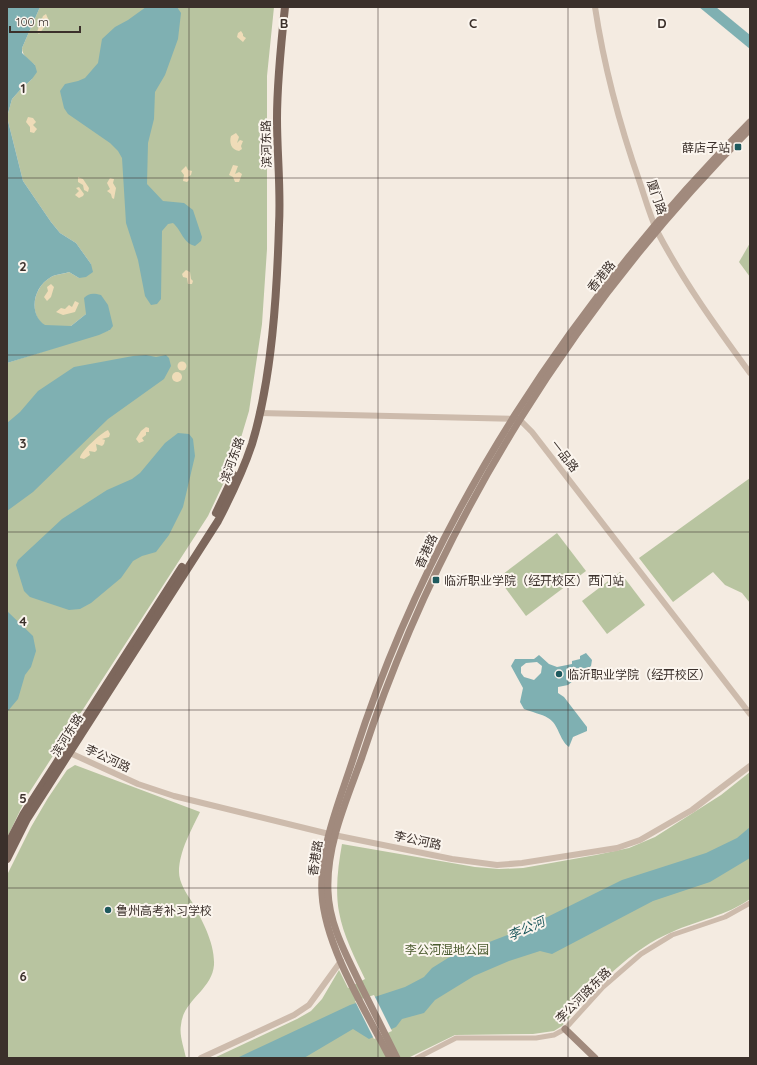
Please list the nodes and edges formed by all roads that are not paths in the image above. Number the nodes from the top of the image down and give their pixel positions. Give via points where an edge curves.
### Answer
1 (280, 7) edge
2 (285, 7) edge
3 (595, 7) edge
4 (750, 122) edge
5 (750, 129) edge
6 (656, 228) junction
7 (750, 372) edge
8 (259, 414) junction
9 (516, 419) junction
10 (750, 714) edge
11 (70, 752) junction
12 (750, 766) edge
13 (333, 834) junction
14 (7, 846) edge
15 (7, 859) edge
16 (750, 904) edge
17 (341, 961) junction
18 (565, 1029) junction
19 (388, 1048) junction
20 (201, 1058) edge
21 (390, 1058) edge
22 (397, 1058) edge
23 (417, 1058) edge
24 (595, 1058) edge

1 - 14 main road, 滨河东路 via 274,69 274,215 270,296 260,383 247,440 236,473 213,519 23,815
2 - 8 main road, 滨河东路 via 277,119 279,225 271,340
3 - 6 street, 厦门路 via 616,106
4 - 6 main road, 香港路
5 - 6 main road, 香港路
6 - 7 street, 厦门路 via 700,302
6 - 9 main road, 香港路
8 - 9 street
8 - 11 main road, 滨河东路 via 240,475 218,522
9 - 10 street, 一品路 via 532,432
9 - 13 main road, 香港路 via 412,622 377,709
11 - 13 street, 李公河路 via 138,784 174,796
11 - 15 main road, 滨河东路 via 27,819
12 - 13 street, 李公河路 via 692,810 640,840 616,848 497,865 452,859
13 - 17 main road, 香港路 via 322,873 322,894 325,919
13 - 19 main road, 香港路 via 328,873 331,916
16 - 18 street, 李公河路东路 via 725,917 672,936 641,954 603,987
17 - 19 main road, 香港路 via 352,986
17 - 20 street via 309,1005 294,1015
18 - 23 street, 李公河路东路 via 536,1038 456,1038
18 - 24 main road
19 - 21 main road, 香港路
19 - 22 main road, 香港路

